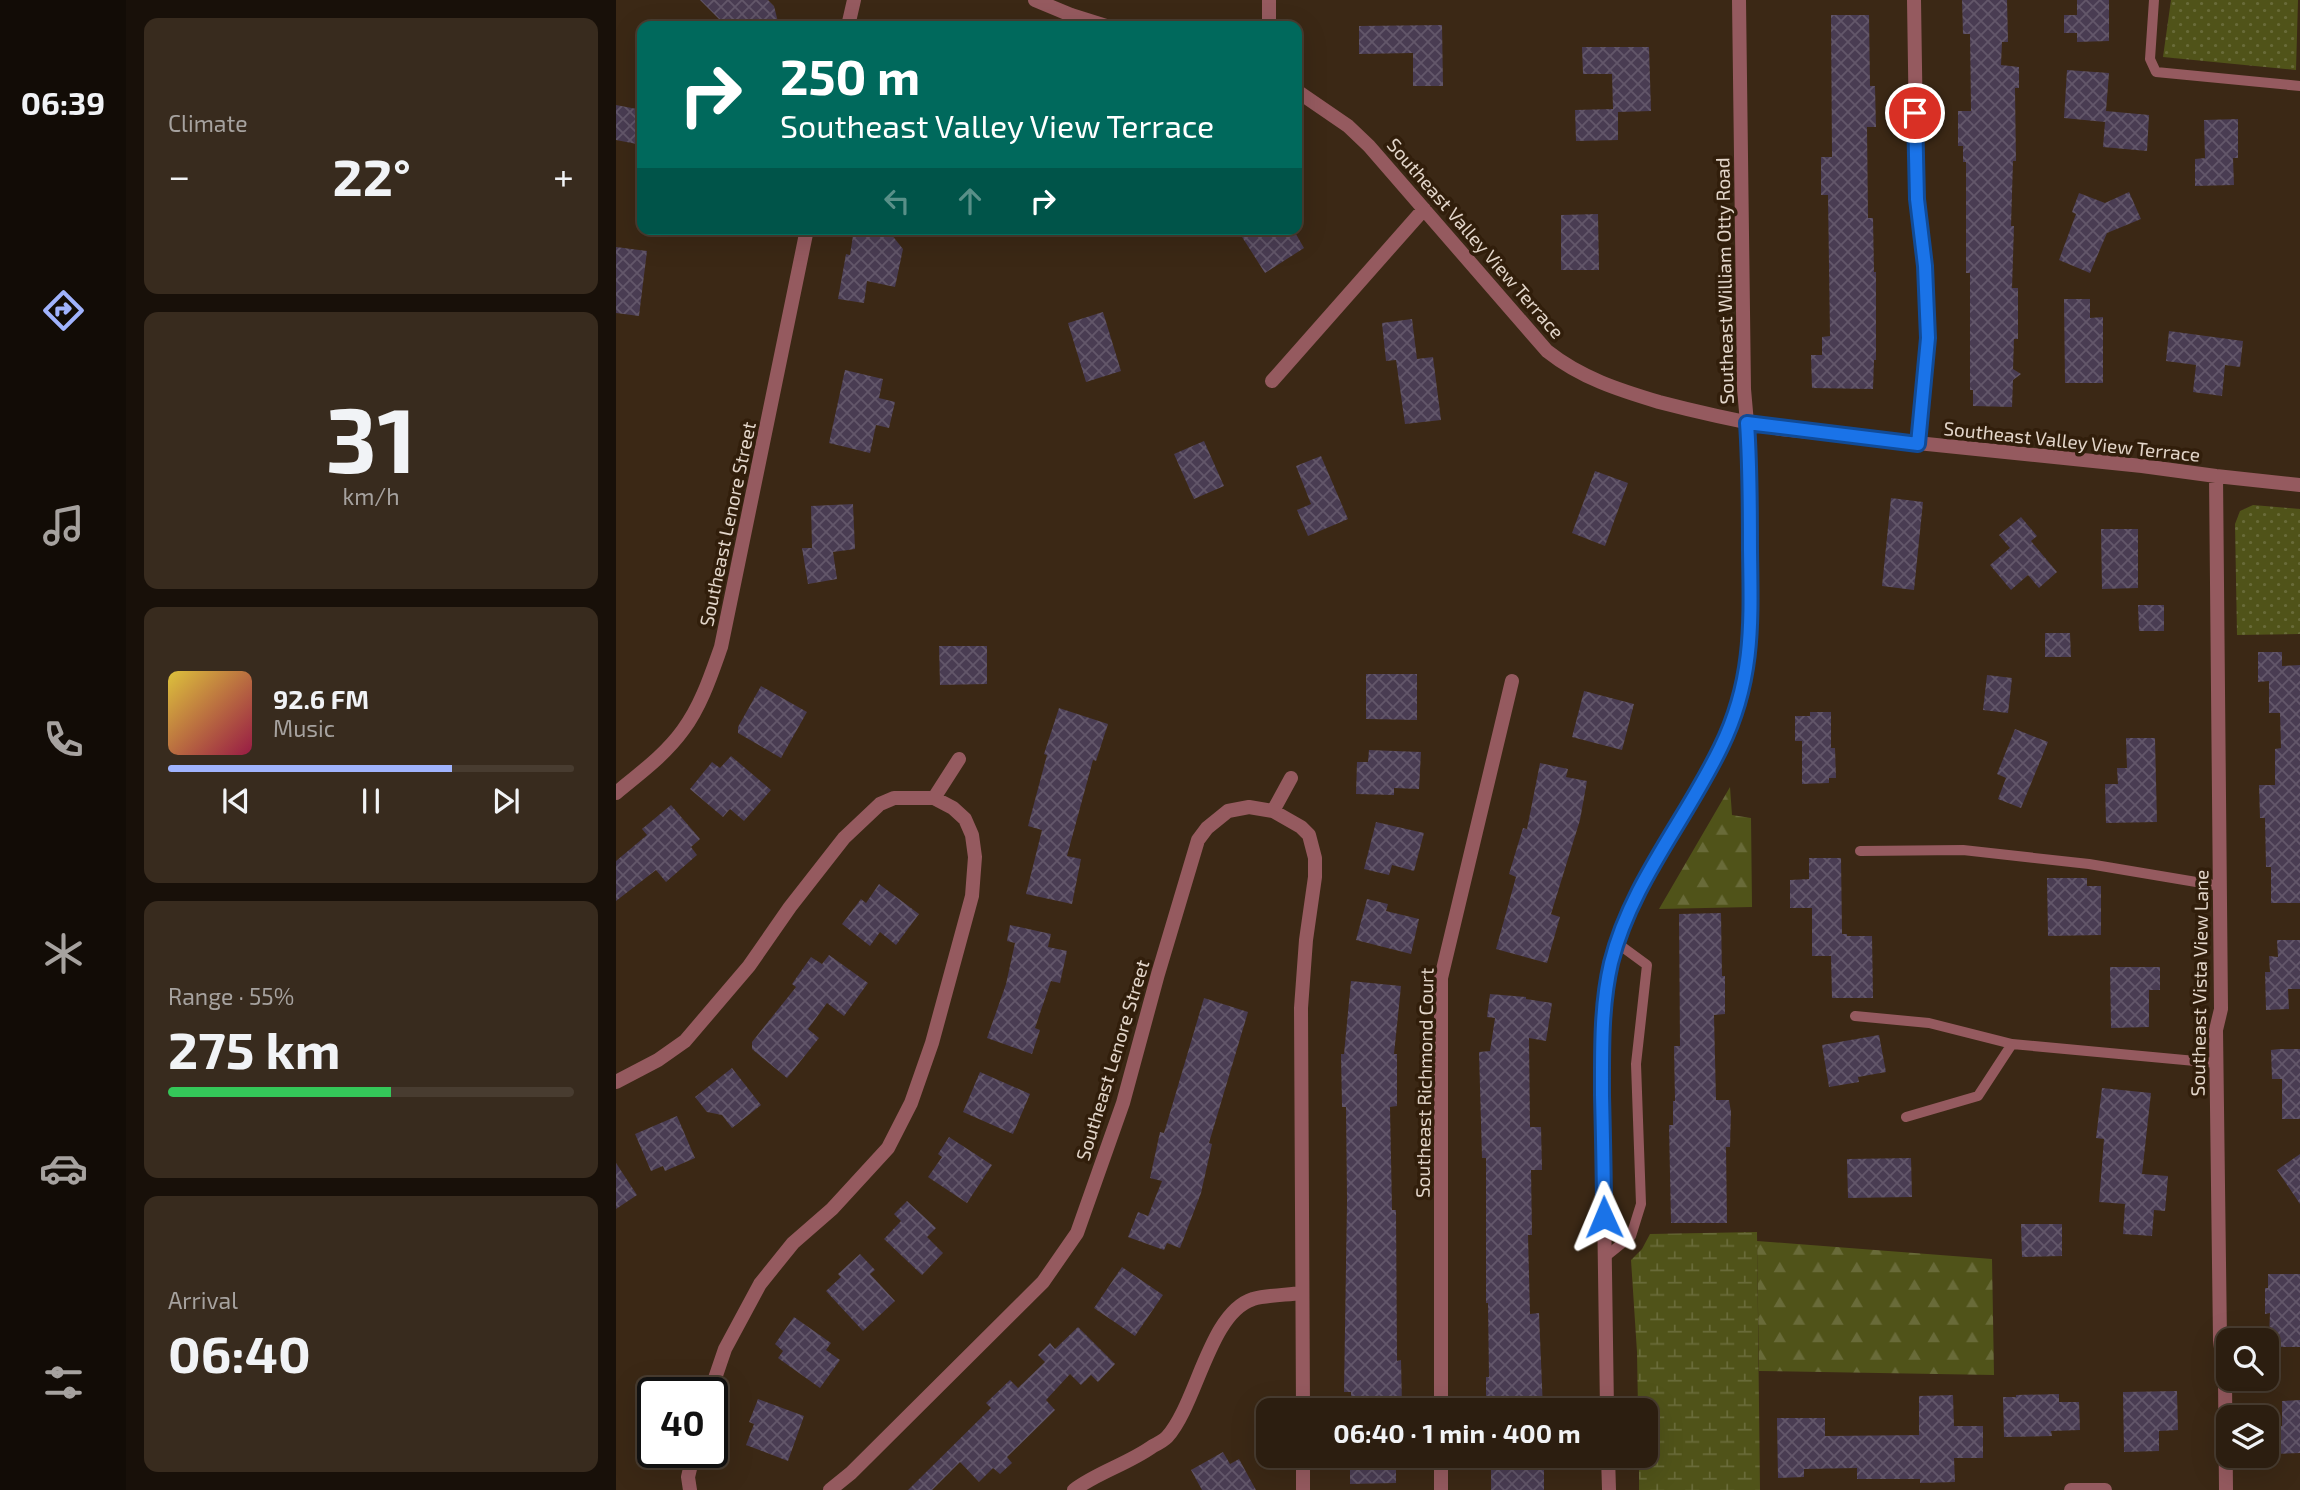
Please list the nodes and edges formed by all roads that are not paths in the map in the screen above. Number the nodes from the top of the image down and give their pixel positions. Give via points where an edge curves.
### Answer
1 (854, 0) edge
2 (1035, 0) edge
3 (1269, 0) edge
4 (1739, 0) edge
5 (1914, 0) edge
6 (2154, 0) edge
7 (849, 21) edge
8 (1089, 21) edge
9 (1269, 21) edge
10 (2300, 86) edge
11 (1302, 95) edge
12 (1424, 209) junction
13 (806, 235) edge
14 (1272, 381) dead end
15 (1747, 423) junction
16 (1918, 444) junction
17 (2216, 476) junction
18 (2300, 485) edge
19 (1513, 681) dead end
20 (959, 759) dead end
21 (1290, 778) dead end
22 (616, 793) edge
23 (934, 798) junction
24 (1273, 811) junction
25 (1860, 851) dead end
26 (2220, 886) junction
27 (1617, 943) junction
28 (1855, 1016) dead end
29 (2012, 1044) junction
30 (2217, 1063) junction
31 (616, 1083) edge
32 (1906, 1117) dead end
33 (1605, 1257) junction
34 (1301, 1293) junction
35 (715, 1377) edge
36 (1303, 1398) edge
37 (1441, 1398) edge
38 (1607, 1398) edge
39 (690, 1468) edge
40 (1303, 1468) edge
41 (1441, 1468) edge
42 (1608, 1468) edge
43 (690, 1490) edge
44 (830, 1490) edge
45 (1074, 1490) edge
46 (1303, 1490) edge
47 (1441, 1490) edge
48 (1609, 1490) edge
49 (2071, 1490) edge
50 (2105, 1490) edge
51 (2226, 1490) edge

1 - 7 street
2 - 8 street
3 - 9 street
4 - 15 street, Southeast William Otty Road
5 - 16 street via 1917,199 1928,338
6 - 10 lane via 2150,59 2156,72
11 - 12 street, Southeast Valley View Terrace via 1355,133
12 - 14 street
12 - 15 street, Southeast Valley View Terrace via 1547,351 1566,366 1615,389
13 - 22 street, Southeast Lenore Street via 722,647 684,728 666,751
15 - 16 street, Southeast Valley View Terrace
15 - 27 street, Southeast William Otty Road via 1751,608 1745,682 1721,748 1643,883
16 - 17 street, Southeast Valley View Terrace
17 - 18 street, Southeast Valley View Terrace
17 - 26 street, Southeast Vista View Lane
19 - 37 street, Southeast Richmond Court via 1441,978
20 - 23 street
21 - 24 street
23 - 31 street via 894,798 880,804 844,838 749,966 685,1041
23 - 35 street via 965,818 975,857 972,896 933,1043 911,1102 888,1148 832,1209 793,1243 760,1284
24 - 34 street, Southeast Lenore Street via 1301,827 1315,858 1301,1007
24 - 44 street, Southeast Lenore Street via 1249,807 1228,811 1198,840 1123,1103 1077,1233 1043,1282
25 - 26 lane via 1975,852 2089,864
26 - 30 street, Southeast Vista View Lane
27 - 33 street, Southeast William Otty Road via 1606,987 1603,1036
27 - 33 lane via 1647,965 1636,1064 1641,1204 1631,1236
28 - 29 lane via 1929,1023
29 - 30 lane
29 - 32 lane via 1978,1096
30 - 51 street, Southeast Vista View Lane
33 - 38 street, Southeast William Otty Road
34 - 36 street, Southeast Lenore Street
34 - 45 street via 1252,1300 1236,1309 1221,1327 1166,1438
39 - 43 street
40 - 46 street
41 - 47 street
42 - 48 street
49 - 50 street

